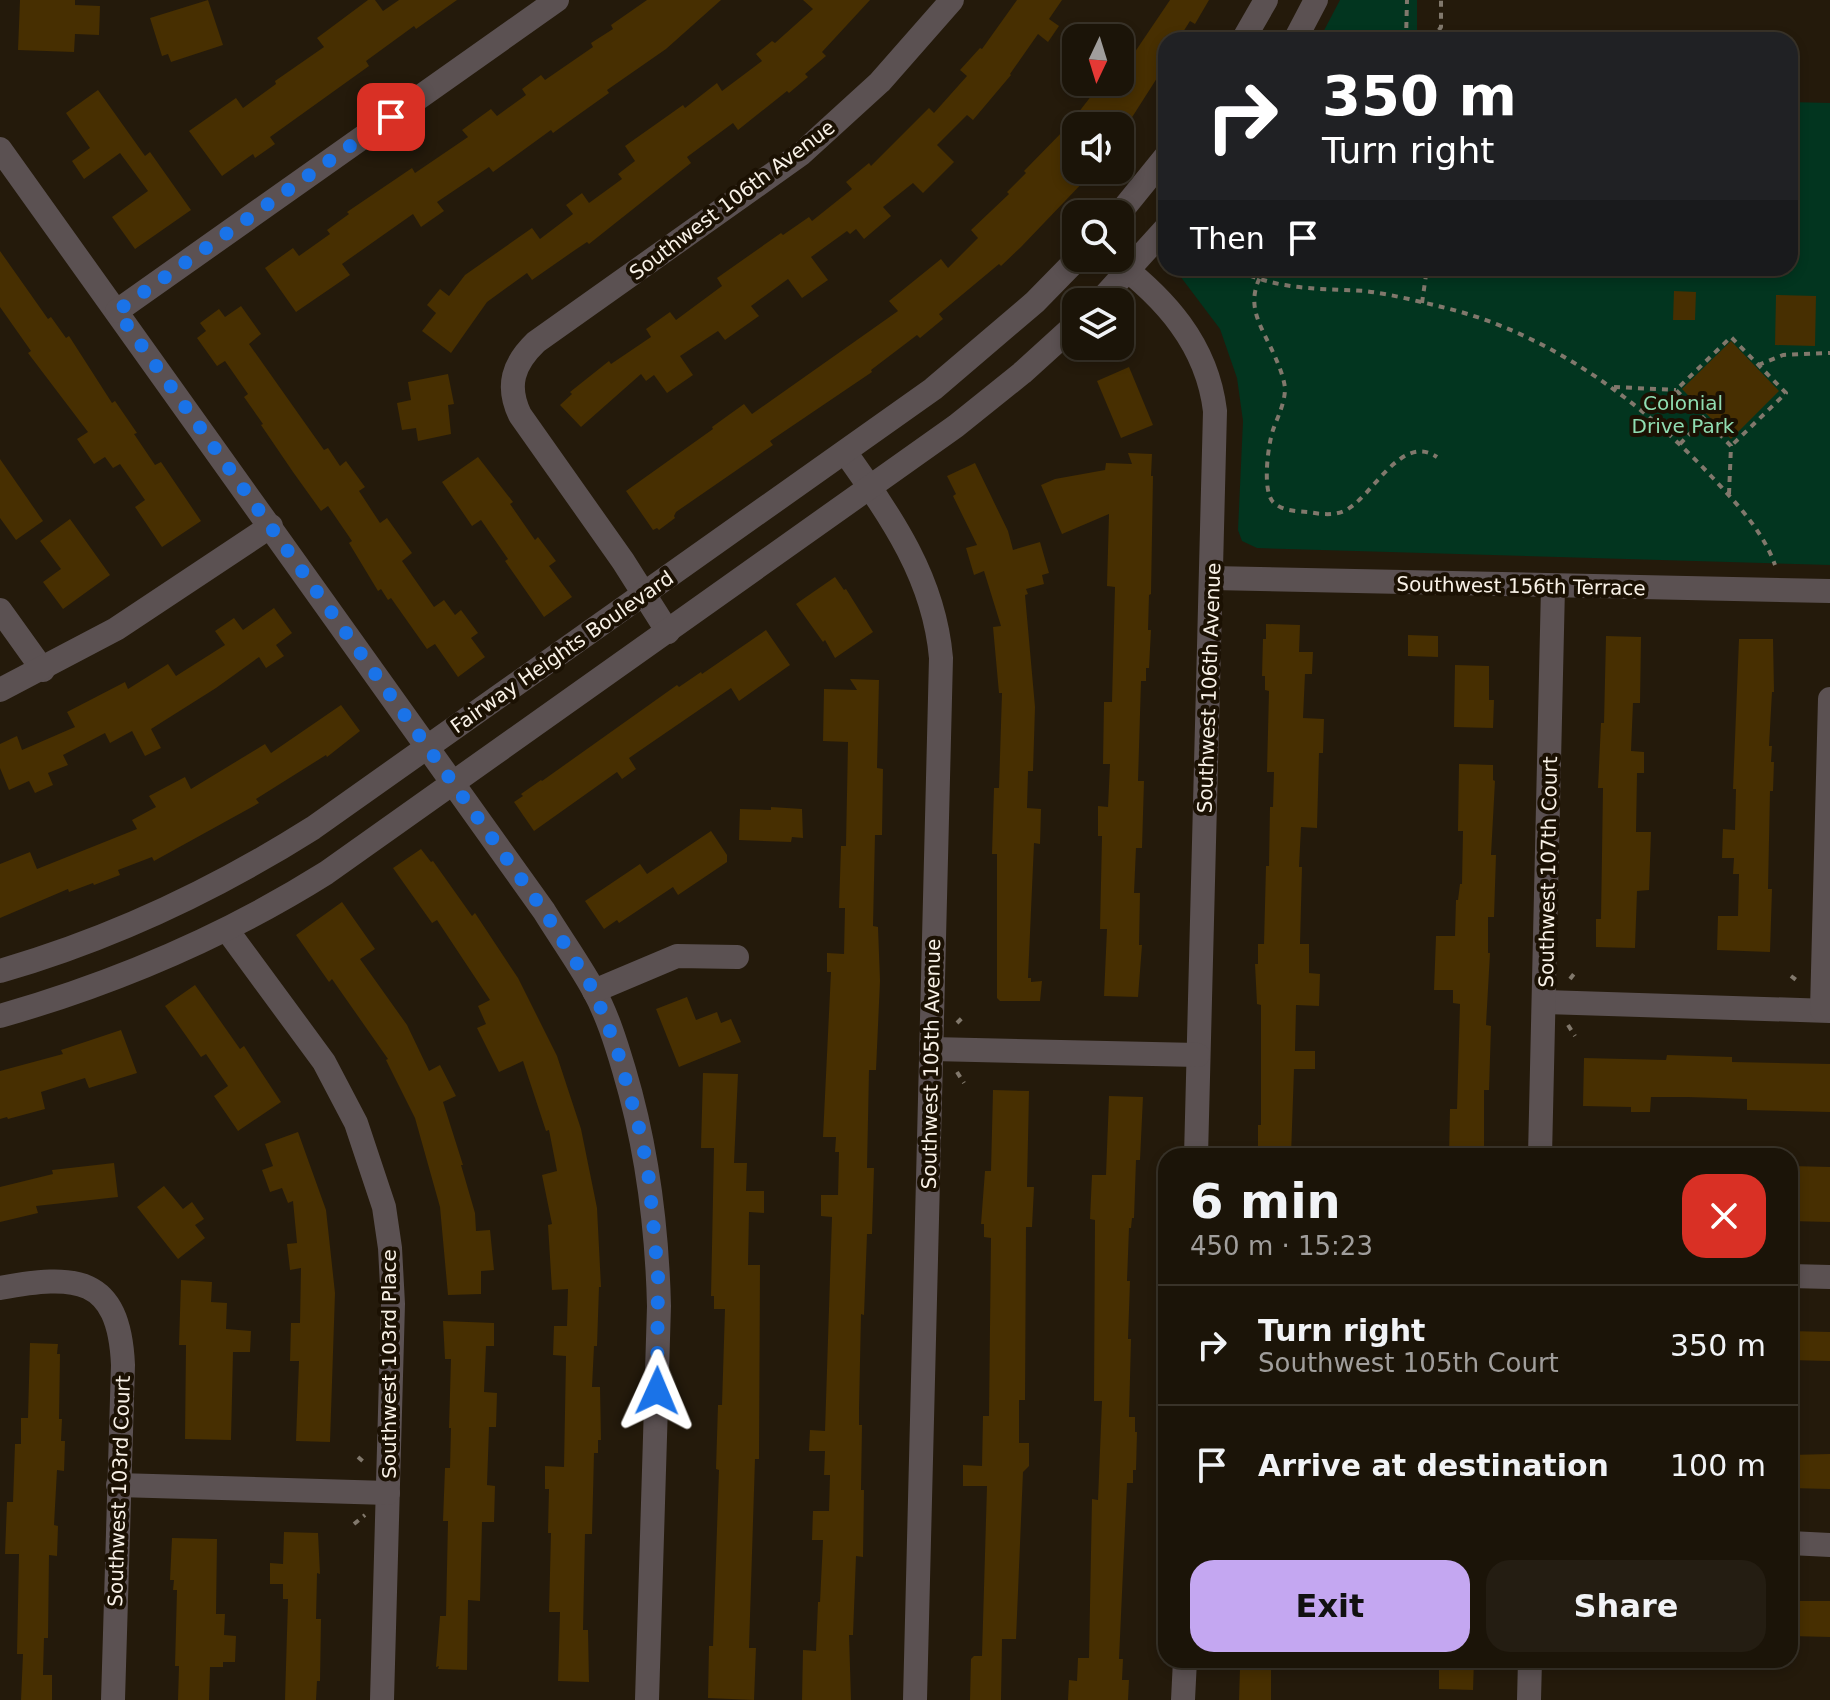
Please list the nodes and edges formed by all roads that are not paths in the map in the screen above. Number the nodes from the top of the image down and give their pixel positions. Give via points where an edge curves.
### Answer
1 (557, 0) edge
2 (952, 0) edge
3 (1266, 0) edge
4 (1316, 0) edge
5 (1248, 32) edge
6 (1299, 32) edge
7 (0, 149) edge
8 (1158, 166) edge
9 (1130, 200) edge
10 (1158, 234) edge
11 (1134, 254) edge
12 (1064, 272) edge
13 (1130, 272) edge
14 (117, 311) junction
15 (1062, 336) edge
16 (845, 452) junction
17 (871, 488) junction
18 (271, 526) junction
19 (1212, 578) junction
20 (1553, 587) junction
21 (1830, 591) edge
22 (644, 595) junction
23 (0, 610) edge
24 (668, 632) junction
25 (43, 670) junction
26 (0, 690) edge
27 (1830, 699) edge
28 (427, 748) junction
29 (454, 785) junction
30 (227, 930) junction
31 (737, 957) dead end
32 (0, 971) edge
33 (594, 991) junction
34 (1545, 1002) junction
35 (1826, 1010) edge
36 (0, 1016) edge
37 (932, 1049) junction
38 (1198, 1055) junction
39 (1196, 1148) edge
40 (1540, 1148) edge
41 (1798, 1276) edge
42 (1830, 1277) edge
43 (0, 1288) edge
44 (118, 1485) junction
45 (388, 1493) junction
46 (1798, 1543) edge
47 (1830, 1545) edge
48 (1185, 1668) edge
49 (1530, 1668) edge
50 (113, 1700) edge
51 (382, 1700) edge
52 (647, 1700) edge
53 (915, 1700) edge
54 (1183, 1700) edge
55 (1529, 1700) edge

1 - 14 street
2 - 22 street, Southwest 106th Avenue via 880,82 801,154 536,342 515,369 511,391 525,424
3 - 5 street
4 - 6 street
7 - 14 street
8 - 9 street
10 - 11 street
12 - 16 street, Fairway Heights Boulevard via 982,349
13 - 19 street, Southwest 106th Avenue via 1178,321 1210,381 1215,431
14 - 18 street
15 - 17 street via 986,403
16 - 17 street, Southwest 105th Avenue
16 - 22 street, Fairway Heights Boulevard
17 - 24 street
17 - 37 street, Southwest 105th Avenue via 913,554 940,644
18 - 25 street via 160,602
18 - 28 street
19 - 20 street, Southwest 156th Terrace
19 - 38 street, Southwest 106th Avenue
20 - 21 street, Southwest 156th Terrace
20 - 34 street, Southwest 107th Court
22 - 24 street
22 - 28 street, Fairway Heights Boulevard
23 - 25 street
24 - 29 street
25 - 26 street
27 - 35 street
28 - 29 street
28 - 32 street, Fairway Heights Boulevard via 313,828 207,889 127,926
29 - 30 street via 326,873
29 - 33 street
30 - 36 street via 73,995
30 - 45 street, Southwest 103rd Place via 330,1071 364,1141 381,1196 393,1304
31 - 33 street via 677,956
33 - 52 street via 633,1104 655,1233 659,1306
34 - 35 street
34 - 40 street, Southwest 107th Court
37 - 38 street
37 - 53 street, Southwest 105th Avenue
38 - 39 street, Southwest 106th Avenue
41 - 42 street
43 - 44 street, Southwest 103rd Court via 65,1280 94,1291 106,1302 122,1346
44 - 45 street
44 - 50 street, Southwest 103rd Court
45 - 51 street, Southwest 103rd Place
46 - 47 street
48 - 54 street
49 - 55 street

